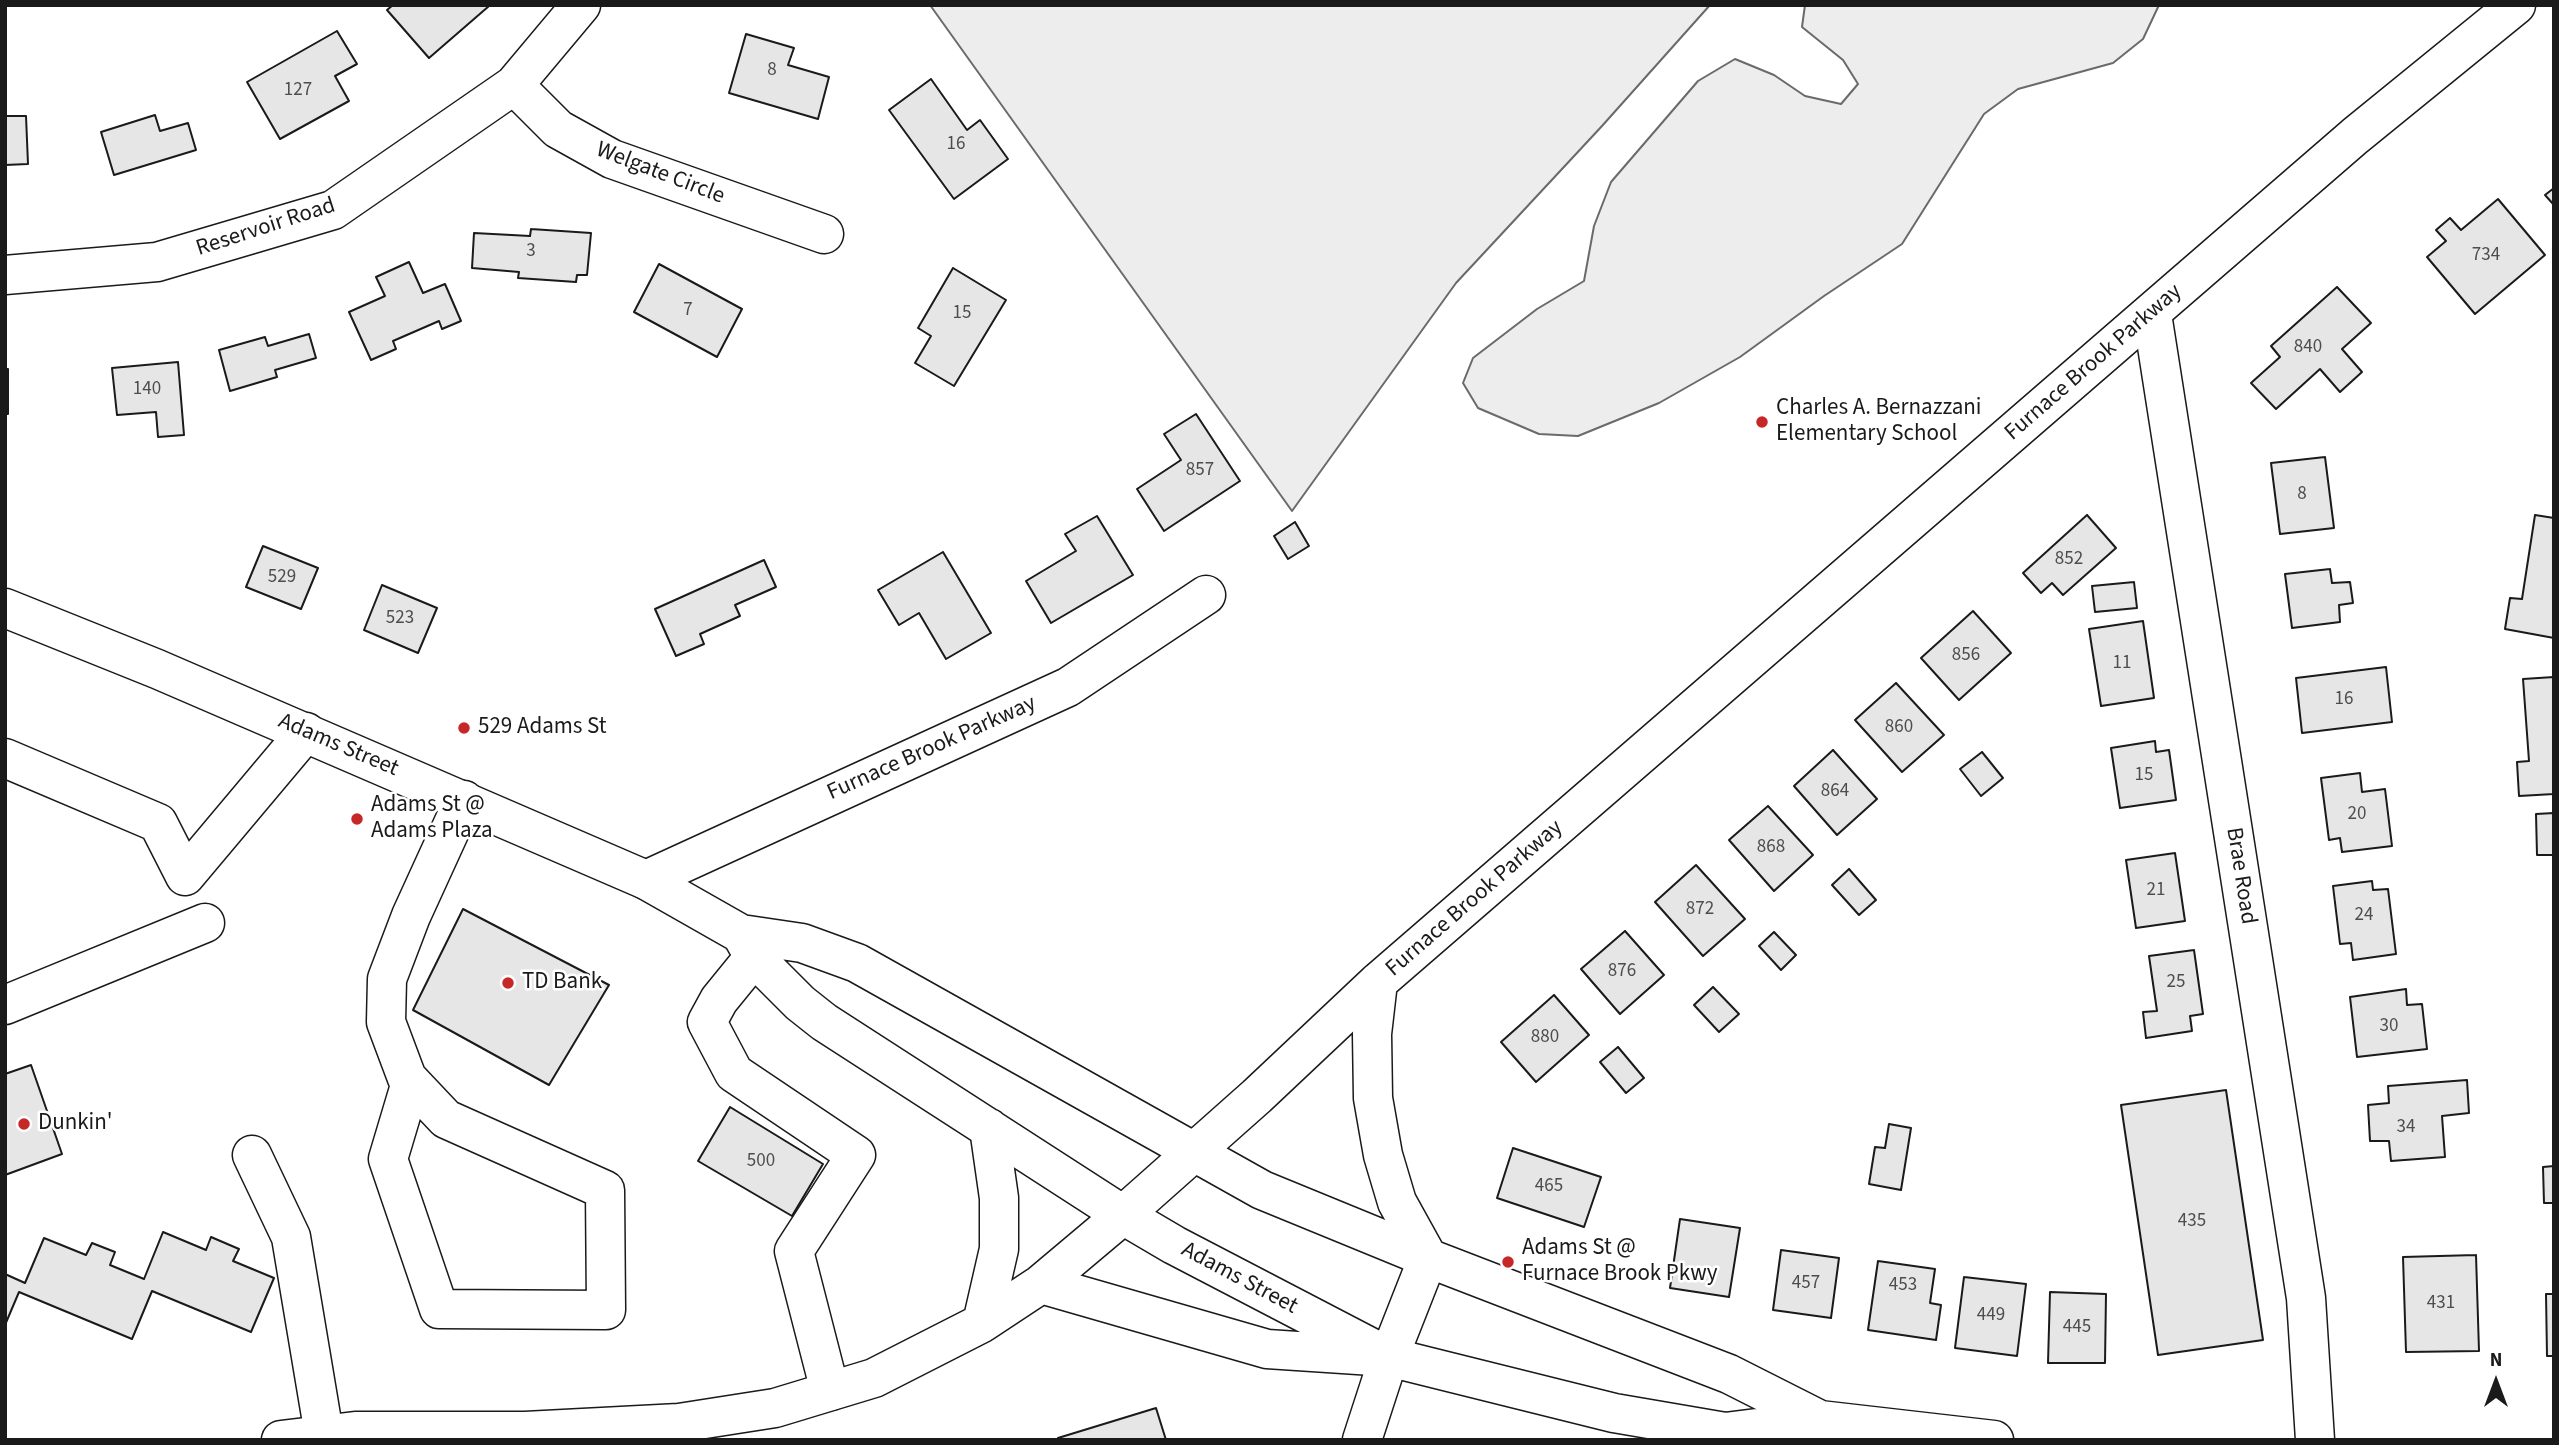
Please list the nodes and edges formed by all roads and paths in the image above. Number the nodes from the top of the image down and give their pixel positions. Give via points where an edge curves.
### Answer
1 (581, 5) edge
2 (2515, 5) edge
3 (514, 85) junction
4 (824, 234) dead end
5 (5, 275) edge
6 (2152, 314) junction
7 (1206, 595) dead end
8 (5, 608) edge
9 (306, 733) junction
10 (5, 758) edge
11 (464, 800) junction
12 (646, 880) junction
13 (205, 923) dead end
14 (747, 946) junction
15 (1378, 982) junction
16 (5, 1005) edge
17 (411, 1082) junction
18 (989, 1128) junction
19 (1195, 1153) junction
20 (252, 1155) dead end
21 (1123, 1215) junction
22 (1428, 1258) junction
23 (1041, 1283) junction
24 (982, 1323) junction
25 (1389, 1357) junction
26 (830, 1391) junction
27 (1820, 1420) junction
28 (324, 1434) junction
29 (281, 1440) edge
30 (1362, 1440) edge
31 (1994, 1440) edge
32 (2315, 1440) edge

1 - 3 main road, Reservoir Road
2 - 6 main road, Furnace Brook Parkway via 2355,136
3 - 4 main road, Welgate Circle via 558,129 612,159
3 - 5 main road, Reservoir Road via 333,210 157,262
6 - 15 main road, Furnace Brook Parkway
6 - 32 main road, Brae Road via 2306,1298
7 - 12 main road, Furnace Brook Parkway via 1068,687
8 - 9 main road, Adams Street
9 - 10 main road via 185,876 158,823
9 - 11 main road, Adams Street
11 - 12 main road, Adams Street
11 - 17 main road via 387,979 386,1022
12 - 14 main road, Adams Street
13 - 16 main road
14 - 18 main road, Adams Street via 824,1022
14 - 19 main road, Adams Street via 802,943 857,963
14 - 26 main road via 707,1022 734,1073 856,1155 793,1251
15 - 19 main road, Furnace Brook Parkway
15 - 22 main road via 1372,1034 1373,1098 1382,1155 1397,1202
17 - 17 main road via 446,1119 605,1190 606,1310 439,1309 388,1159
18 - 21 main road, Adams Street
18 - 24 main road via 999,1198 999,1250
19 - 21 main road, Furnace Brook Parkway
19 - 22 main road, Adams Street via 1262,1190
20 - 28 main road via 291,1237
21 - 23 main road, Furnace Brook Parkway
21 - 25 main road, Adams Street
22 - 25 main road
22 - 27 main road, Adams Street via 1729,1374
23 - 24 main road, Furnace Brook Parkway
23 - 25 main road via 1267,1349
24 - 26 main road, Furnace Brook Parkway via 874,1378
25 - 27 main road, Adams Street via 1614,1413 1725,1432
25 - 30 main road
26 - 28 main road, Furnace Brook Parkway via 775,1408 679,1423
27 - 31 main road, Adams Street
28 - 29 main road, Furnace Brook Parkway

